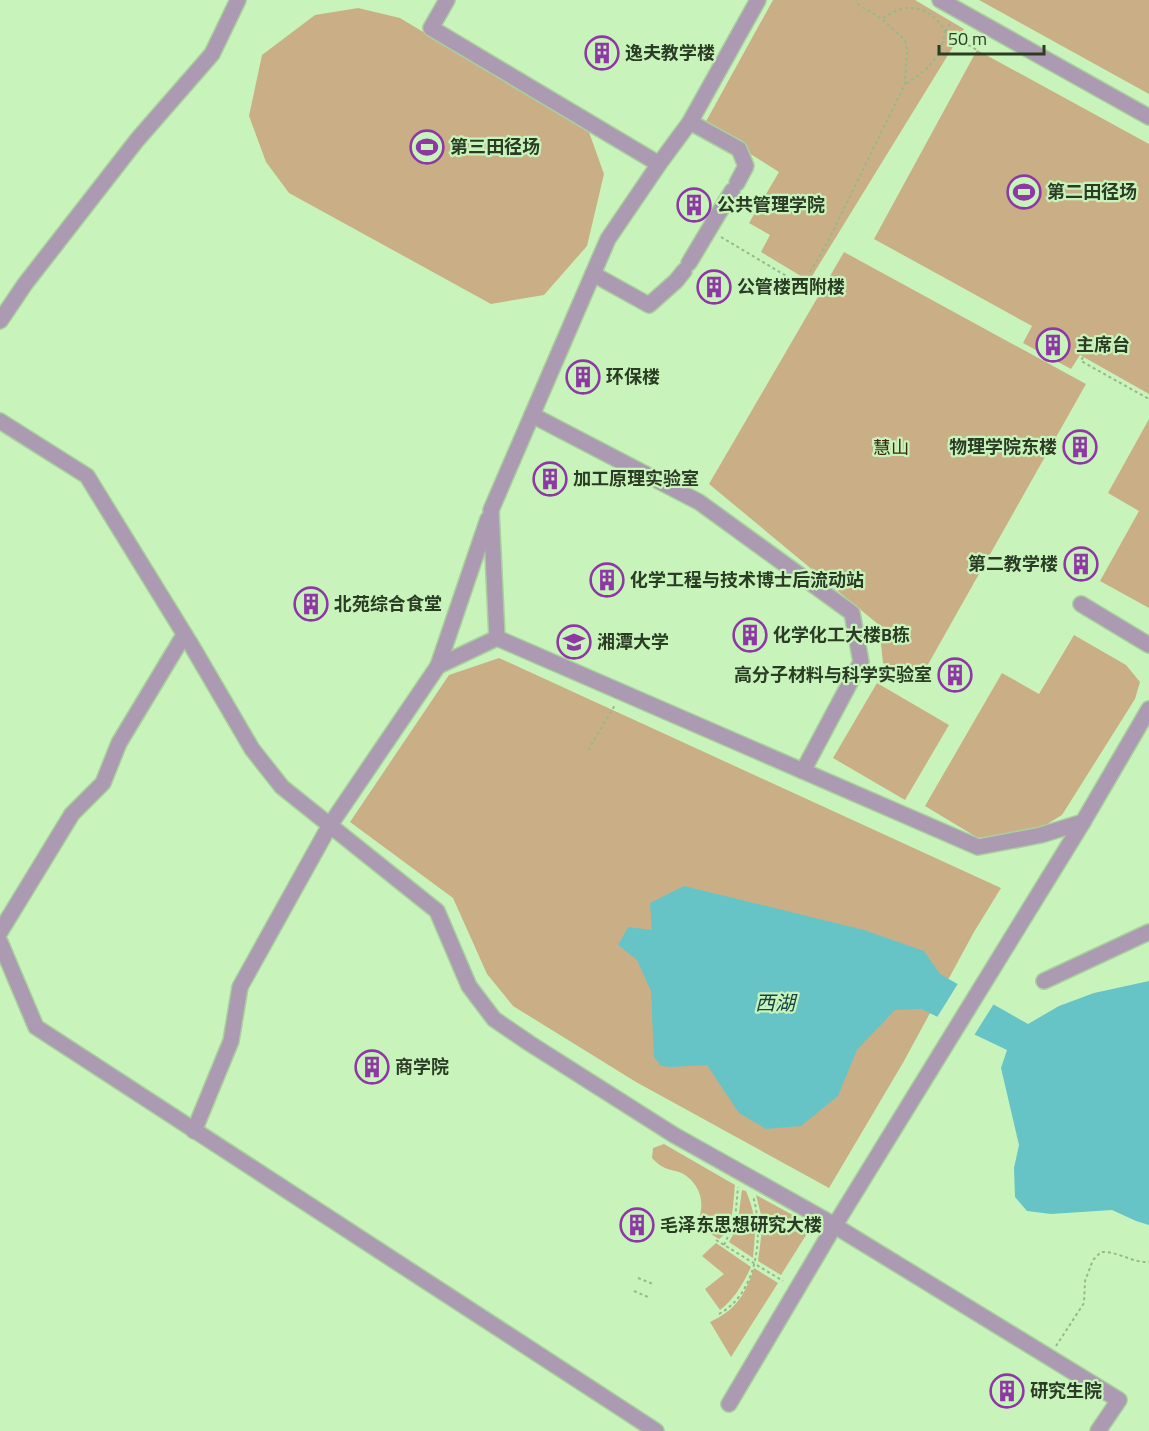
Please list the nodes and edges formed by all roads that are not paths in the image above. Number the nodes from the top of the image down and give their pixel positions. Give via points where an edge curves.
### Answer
1 (447, 0) edge
2 (759, 0) edge
3 (940, 0) edge
4 (237, 3) edge
5 (1149, 117) edge
6 (690, 122) junction
7 (659, 164) junction
8 (593, 274) junction
9 (0, 321) edge
10 (532, 415) junction
11 (0, 421) edge
12 (491, 510) junction
13 (1081, 604) dead end
14 (184, 635) junction
15 (497, 638) junction
16 (1149, 645) edge
17 (438, 666) junction
18 (1149, 709) edge
19 (803, 771) junction
20 (1083, 822) junction
21 (330, 825) junction
22 (3, 922) edge
23 (1149, 932) edge
24 (0, 942) edge
25 (1044, 981) dead end
26 (194, 1131) junction
27 (835, 1226) junction
28 (729, 1404) dead end
29 (656, 1431) edge
30 (1098, 1431) edge

1 - 7 street via 431,28
2 - 6 street
3 - 5 street
4 - 9 street via 212,54 110,174
6 - 7 street
6 - 8 street via 739,150 746,166 686,267 676,282 649,305
7 - 8 street via 608,239
8 - 10 street
10 - 12 street
10 - 19 street via 699,502 852,613 861,662
11 - 14 street via 87,476
12 - 15 street
12 - 17 street
13 - 16 street
14 - 21 street via 252,749 282,787
14 - 22 street via 118,743 103,783 72,814
15 - 17 street
15 - 19 street
17 - 21 street
18 - 20 street
19 - 20 street via 978,847
20 - 27 street
21 - 26 street via 240,987 231,1041
21 - 27 street via 436,911 469,986 494,1019 674,1135
23 - 25 street
24 - 26 street via 36,1027
26 - 29 street
27 - 28 street
27 - 30 street via 1119,1400

